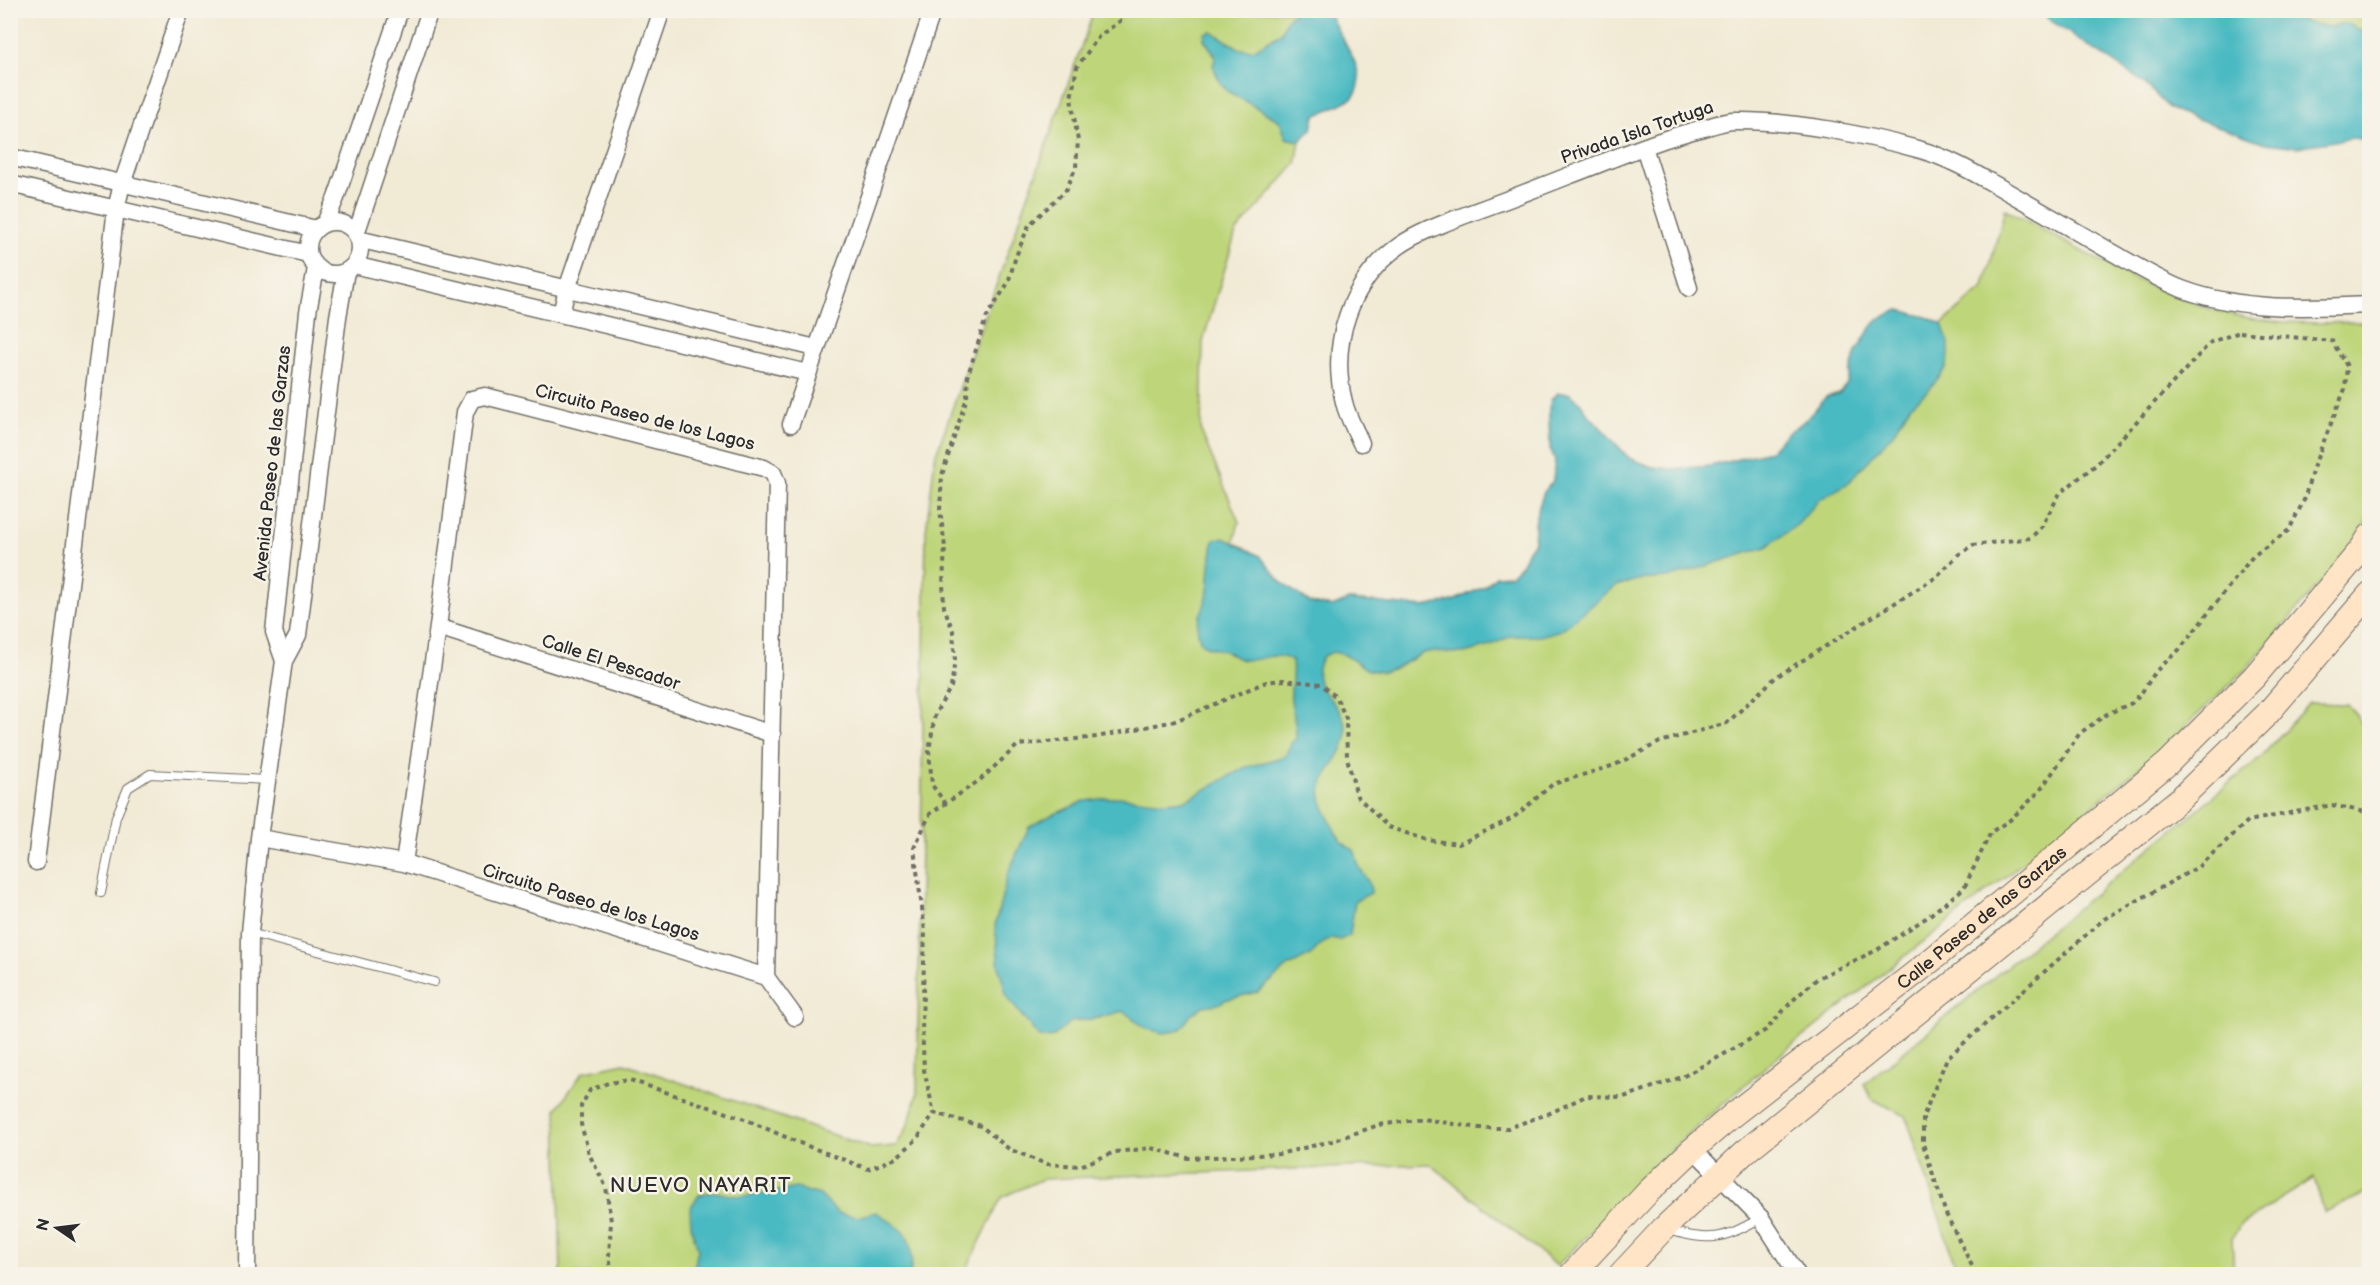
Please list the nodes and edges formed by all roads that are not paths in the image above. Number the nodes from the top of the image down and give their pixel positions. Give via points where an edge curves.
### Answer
1 (181, 10) edge
2 (400, 10) edge
3 (430, 10) edge
4 (662, 10) edge
5 (933, 10) edge
6 (1644, 147) junction
7 (10, 156) edge
8 (10, 184) edge
9 (122, 184) junction
10 (117, 209) junction
11 (320, 226) junction
12 (357, 236) junction
13 (312, 261) junction
14 (350, 268) junction
15 (1689, 288) dead end
16 (567, 289) junction
17 (2370, 305) edge
18 (561, 314) junction
19 (816, 348) junction
20 (808, 373) junction
21 (791, 424) dead end
22 (1361, 443) dead end
23 (2367, 548) edge
24 (2370, 594) edge
25 (438, 627) junction
26 (284, 661) junction
27 (772, 734) junction
28 (267, 780) junction
29 (259, 838) junction
30 (36, 862) dead end
31 (404, 863) junction
32 (101, 892) dead end
33 (250, 933) junction
34 (766, 977) junction
35 (434, 982) dead end
36 (795, 1017) dead end
37 (1693, 1149) junction
38 (1718, 1175) junction
39 (1761, 1218) junction
40 (1663, 1229) junction
41 (247, 1275) edge
42 (1572, 1275) edge
43 (1621, 1275) edge
44 (1797, 1275) edge

1 - 9 street
2 - 11 street via 336,198
3 - 12 street
4 - 16 street
5 - 19 street
6 - 15 street
6 - 17 street, Privada Isla Tortuga via 1732,121 1783,123 1883,141 1926,152 1971,171 2183,289 2224,301 2302,307
6 - 22 street, Privada Isla Tortuga via 1438,226 1401,245 1380,263 1352,303 1339,351 1344,405
7 - 9 street
8 - 10 street
9 - 10 street
9 - 11 street
10 - 13 street
10 - 30 street
11 - 12 street via 337,222 348,225
11 - 13 street via 308,240
12 - 14 street via 360,248
12 - 16 street
13 - 14 street via 325,273 336,274
13 - 26 street, Avenida Paseo de las Garzas via 274,632
14 - 18 street
14 - 26 street, Avenida Paseo de las Garzas via 338,317 298,635
16 - 18 street
16 - 19 street
18 - 20 street
19 - 20 street
20 - 21 street
23 - 37 street, Calle Paseo de las Garzas via 2254,677 2168,763 1928,963
24 - 38 street, Calle Paseo de las Garzas via 2267,714 2181,798
25 - 27 street, Calle El Pescador
25 - 27 street, Circuito Paseo de los Lagos via 465,412 472,399 486,396 764,468 773,473 777,483
25 - 31 street, Circuito Paseo de los Lagos
26 - 28 street, Avenida Paseo de las Garzas
27 - 34 street, Circuito Paseo de los Lagos
28 - 29 street, Avenida Paseo de las Garzas
28 - 32 lane via 150,774 128,788 116,817
29 - 31 street, Circuito Paseo de los Lagos
29 - 33 street, Avenida Paseo de las Garzas
31 - 34 street, Circuito Paseo de los Lagos
33 - 35 lane
33 - 41 street, Avenida Paseo de las Garzas
34 - 36 street
37 - 38 street
37 - 42 street, Calle Paseo de las Garzas
38 - 39 street
38 - 40 street, Calle Paseo de las Garzas
39 - 40 lane via 1730,1236 1697,1238
39 - 44 street
40 - 43 street, Calle Paseo de las Garzas

